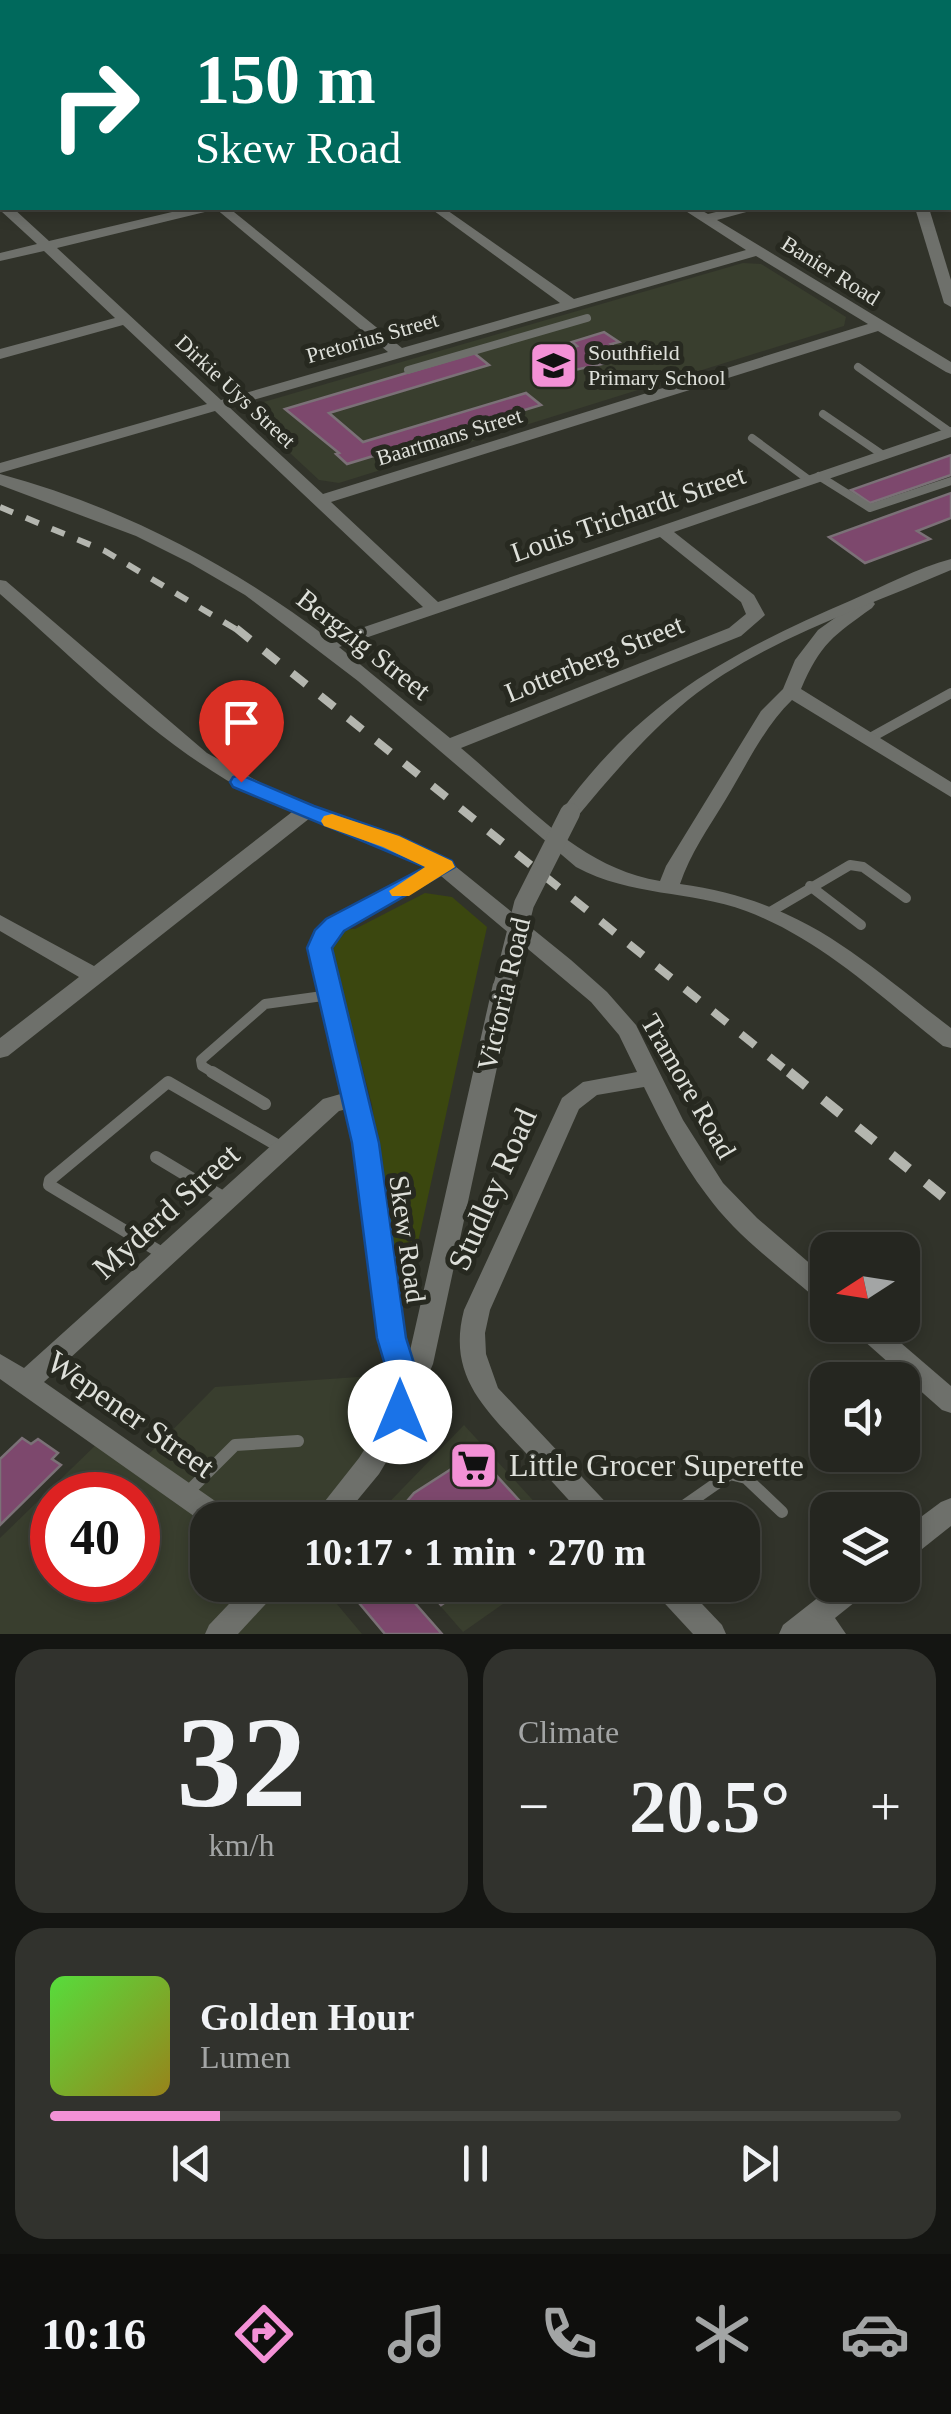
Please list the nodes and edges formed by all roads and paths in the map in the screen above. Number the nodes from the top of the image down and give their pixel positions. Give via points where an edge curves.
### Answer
1 (9, 210) edge
2 (196, 210) edge
3 (223, 210) edge
4 (439, 210) edge
5 (692, 210) edge
6 (737, 210) edge
7 (923, 210) edge
8 (706, 218) junction
9 (45, 246) junction
10 (757, 250) junction
11 (943, 254) edge
12 (0, 256) edge
13 (951, 303) edge
14 (571, 304) junction
15 (544, 311) junction
16 (587, 318) dead end
17 (128, 319) junction
18 (563, 325) junction
19 (878, 326) junction
20 (398, 352) junction
21 (0, 354) edge
22 (858, 367) dead end
23 (408, 370) dead end
24 (951, 370) edge
25 (217, 406) junction
26 (823, 414) dead end
27 (951, 432) edge
28 (752, 438) dead end
29 (883, 455) junction
30 (0, 468) edge
31 (814, 478) junction
32 (0, 480) edge
33 (951, 480) edge
34 (319, 501) junction
35 (661, 530) junction
36 (951, 564) edge
37 (0, 585) edge
38 (866, 604) junction
39 (435, 608) junction
40 (323, 647) junction
41 (791, 691) junction
42 (951, 692) edge
43 (870, 738) junction
44 (448, 746) junction
45 (951, 792) edge
46 (306, 812) junction
47 (443, 867) junction
48 (810, 886) junction
49 (668, 889) junction
50 (906, 898) dead end
51 (770, 912) junction
52 (0, 922) edge
53 (861, 924) dead end
54 (95, 976) junction
55 (330, 996) junction
56 (951, 1040) edge
57 (0, 1050) edge
58 (652, 1076) junction
59 (356, 1098) junction
60 (265, 1104) dead end
61 (282, 1149) junction
62 (156, 1157) dead end
63 (226, 1200) junction
64 (166, 1255) junction
65 (810, 1278) edge
66 (882, 1342) edge
67 (0, 1365) edge
68 (26, 1382) junction
69 (408, 1392) junction
70 (951, 1402) edge
71 (298, 1441) dead end
72 (185, 1494) junction
73 (196, 1502) edge
74 (339, 1502) edge
75 (588, 1502) edge
76 (690, 1502) edge
77 (951, 1510) edge
78 (782, 1512) dead end
79 (920, 1534) edge
80 (249, 1602) edge
81 (682, 1602) edge
82 (839, 1602) edge
83 (814, 1628) edge
84 (219, 1634) edge
85 (712, 1634) edge

1 - 9 street, Dirkie Uys Street
2 - 9 street
3 - 20 street
4 - 14 street
5 - 8 street, Banier Road
6 - 8 street
7 - 11 street
8 - 10 street, Banier Road
9 - 12 street
9 - 17 street, Dirkie Uys Street
10 - 14 street, Pretorius Street
10 - 19 street, Banier Road
11 - 13 street
14 - 15 street, Pretorius Street
15 - 18 lane
15 - 20 street, Pretorius Street
16 - 18 lane
17 - 21 street
17 - 25 street, Dirkie Uys Street
18 - 23 lane
19 - 24 street, Banier Road
19 - 34 street, Baartmans Street
20 - 25 street, Pretorius Street
22 - 27 lane
25 - 30 street, Pretorius Street
25 - 34 street, Dirkie Uys Street
26 - 29 lane
27 - 29 street, Louis Trichardt Street
28 - 31 lane
29 - 31 street, Louis Trichardt Street
31 - 33 lane via 870,508
31 - 35 street, Louis Trichardt Street
32 - 40 street, Bergzig Street via 181,551 241,585
34 - 39 street, Dirkie Uys Street
35 - 39 street, Louis Trichardt Street
35 - 44 street, Lotterberg Street via 741,592 756,615 735,632
36 - 38 street, Victoria Road
37 - 46 street, Tramore Road via 200,756
38 - 41 street, Victoria Road via 824,634
38 - 69 street, Victoria Road, bridge via 748,653 684,694 626,746 570,813 524,904 428,1331
39 - 40 street, Louis Trichardt Street
40 - 44 street, Bergzig Street
41 - 43 street
41 - 49 street, Victoria Road via 770,711
42 - 43 lane
43 - 45 street
44 - 49 street, Bergzig Street via 583,861 613,877
46 - 47 street, Tramore Road
46 - 54 street
47 - 55 street, Skew Road via 324,936 320,954
47 - 58 street, Tramore Road via 599,997
48 - 50 lane via 855,864
48 - 51 lane
48 - 53 lane
49 - 51 street, Bergzig Street
51 - 56 street, Bergzig Street
52 - 54 street
54 - 57 street
55 - 59 street, Skew Road
55 - 60 lane via 265,1004 200,1060
58 - 65 street, Tramore Road via 686,1148 715,1189
58 - 75 street, Studley Road via 590,1088 570,1104 471,1334 476,1371 490,1396
59 - 61 street, Myderd Street via 331,1104
59 - 69 street, Skew Road via 391,1338
61 - 63 street, Myderd Street
61 - 64 lane via 168,1082 50,1180 48,1186
62 - 63 lane
63 - 64 street, Myderd Street
64 - 68 street, Myderd Street
66 - 70 street
67 - 68 street, Wepener Street
68 - 72 street, Wepener Street
69 - 74 street, Victoria Road via 391,1431
71 - 72 lane via 234,1445
72 - 73 street, Wepener Street
76 - 78 lane via 730,1474 746,1478
77 - 79 street
80 - 84 street
81 - 85 street
82 - 83 street

